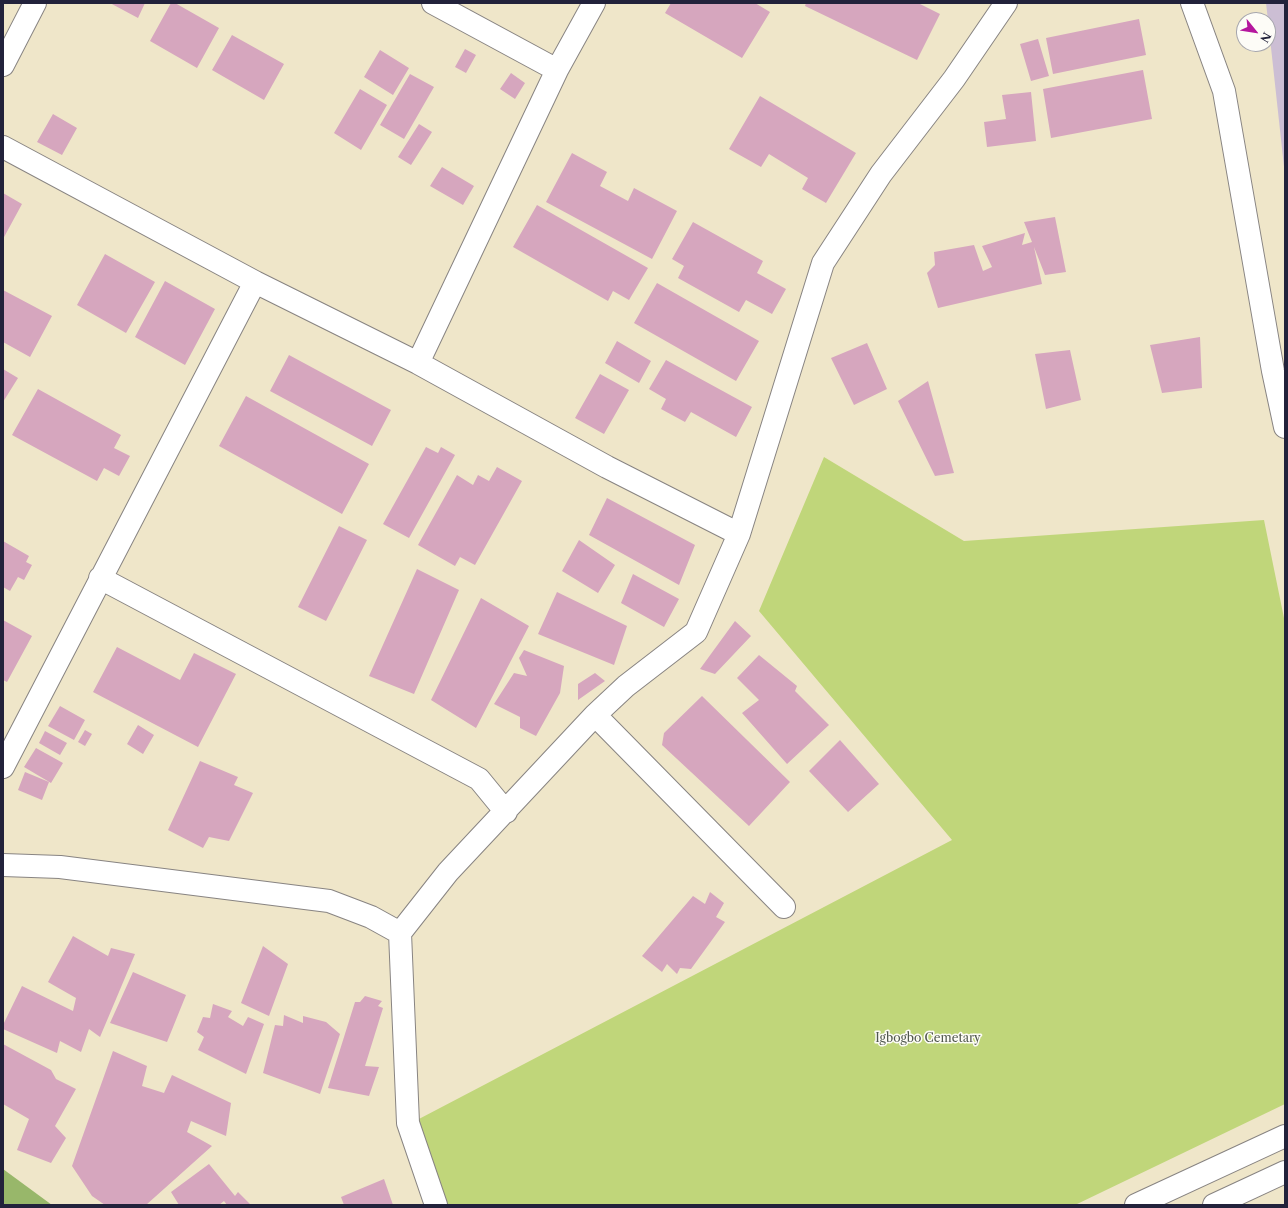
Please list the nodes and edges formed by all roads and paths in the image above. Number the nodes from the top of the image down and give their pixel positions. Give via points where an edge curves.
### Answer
1 (35, 3) edge
2 (433, 3) edge
3 (594, 3) edge
4 (1006, 3) edge
5 (1192, 3) edge
6 (3, 66) edge
7 (557, 70) junction
8 (3, 147) edge
9 (255, 282) junction
10 (418, 363) junction
11 (1285, 427) edge
12 (739, 534) junction
13 (100, 578) junction
14 (595, 715) junction
15 (3, 767) edge
16 (506, 812) junction
17 (3, 865) edge
18 (784, 907) dead end
19 (400, 933) junction
20 (1285, 1136) edge
21 (1285, 1172) edge
22 (436, 1205) edge
23 (1136, 1205) edge
24 (1214, 1205) edge

1 - 6 street
2 - 7 street
3 - 7 street
4 - 12 street via 954,79 881,174 823,263
5 - 11 street via 1224,91
7 - 10 street
8 - 9 street
9 - 10 street
9 - 13 street
10 - 12 street via 607,467
12 - 14 street via 696,632 626,686
13 - 15 street
13 - 16 street via 479,779
14 - 16 street
14 - 18 street
16 - 19 street via 448,872
17 - 19 street via 60,867 329,901 371,917
19 - 22 street via 408,1123
20 - 23 street
21 - 24 street

